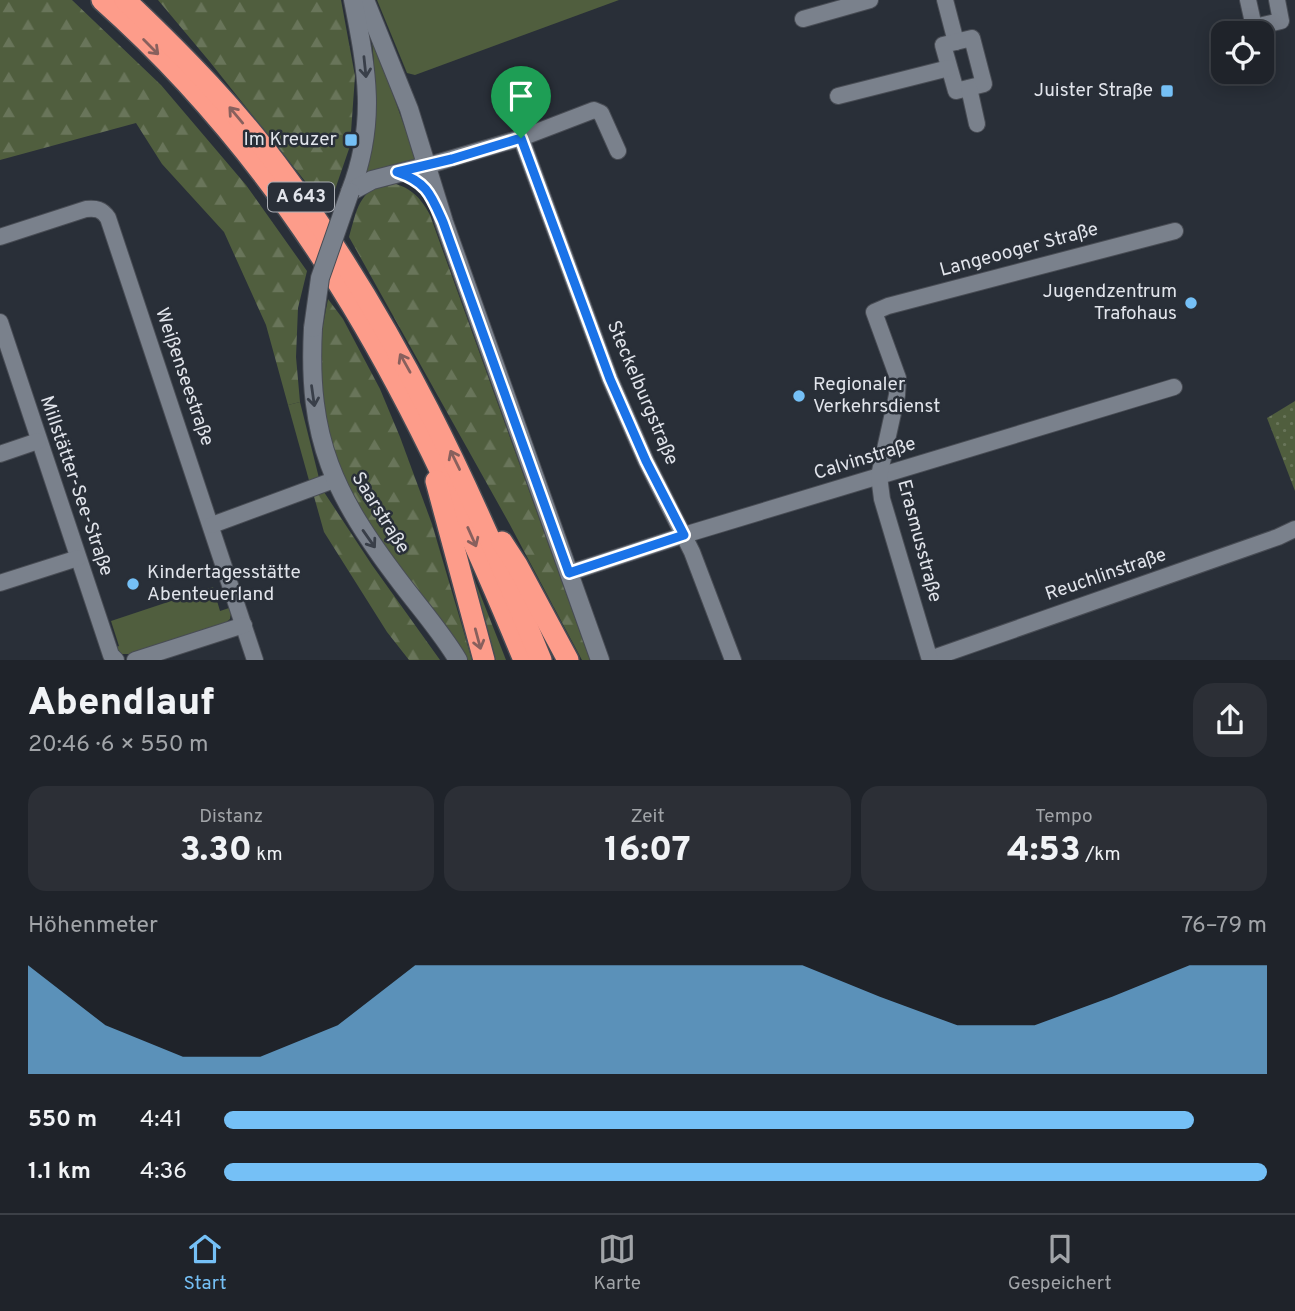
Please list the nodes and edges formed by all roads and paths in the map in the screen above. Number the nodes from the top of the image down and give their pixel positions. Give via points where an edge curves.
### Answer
1 (102, 0) edge
2 (125, 0) edge
3 (353, 0) edge
4 (365, 0) edge
5 (870, 0) edge
6 (944, 0) edge
7 (1248, 0) edge
8 (1278, 0) edge
9 (803, 19) dead end
10 (956, 42) junction
11 (949, 68) junction
12 (969, 88) junction
13 (838, 96) dead end
14 (977, 124) dead end
15 (521, 138) junction
16 (618, 151) dead end
17 (426, 166) junction
18 (397, 172) junction
19 (350, 192) junction
20 (443, 222) junction
21 (1175, 231) dead end
22 (0, 237) edge
23 (874, 312) joint
24 (1, 329) edge
25 (1174, 387) dead end
26 (422, 431) junction
27 (38, 441) junction
28 (0, 454) edge
29 (879, 477) junction
30 (334, 480) junction
31 (472, 496) junction
32 (212, 525) junction
33 (1295, 529) edge
34 (684, 535) junction
35 (78, 558) junction
36 (569, 573) junction
37 (0, 583) edge
38 (244, 625) junction
39 (116, 660) edge
40 (135, 660) edge
41 (255, 660) edge
42 (458, 660) edge
43 (484, 660) edge
44 (524, 660) edge
45 (541, 660) edge
46 (568, 660) edge
47 (600, 660) edge
48 (733, 660) edge
49 (930, 660) edge

1 -> 26 highway, A 643 via 187,84 285,202 349,298
31 -> 2 highway, A 643 via 390,337 311,212 229,106
3 -> 19 main road, Saarstraße via 366,66 368,107 364,144
4 - 17 main road via 409,109
5 - 9 street
6 - 10 street
7 - 8 street via 1254,27 1281,21
10 - 11 street via 943,45
10 - 12 street via 972,38 984,84
11 - 12 street via 956,91
11 - 13 street
12 - 14 street
15 - 16 street via 598,110
15 - 17 street
15 - 34 street, Steckelburgstraße via 610,379
17 - 18 main road
17 - 20 main road
18 - 19 main road
18 - 20 main road via 424,186
19 -> 30 main road, Saarstraße, bridge via 320,278 313,328 312,385
20 - 36 main road
21 - 23 street, Langeooger Straße
22 - 32 street, Weißenseestraße via 86,209 103,211
23 - 29 street, Erasmusstraße via 898,378
24 - 27 street, Millstätter-See-Straße
25 - 29 street, Calvinstraße
26 -> 43 highway
26 -> 44 highway, A 643
27 - 28 street
27 - 35 street, Millstätter-See-Straße
29 - 34 street, Calvinstraße
29 - 49 street, Erasmusstraße
30 - 32 street
30 -> 42 main road, Saarstraße via 367,537
31 - 45 highway, A 643
31 - 46 highway via 517,565
32 - 38 street, Weißenseestraße
33 - 49 street, Reuchlinstraße
34 - 36 street, Calvinstraße
34 - 48 street, Steckelburgstraße
35 - 37 street
35 - 39 street, Millstätter-See-Straße
36 - 47 main road
38 - 40 street
38 - 41 street, Weißenseestraße

